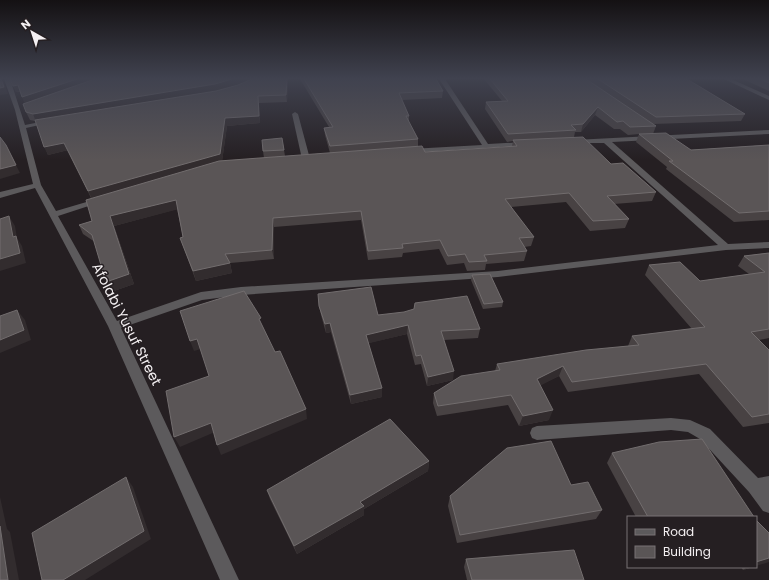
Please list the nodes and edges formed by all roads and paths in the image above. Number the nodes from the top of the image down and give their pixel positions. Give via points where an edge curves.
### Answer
1 (21, 106) edge
2 (460, 106) edge
3 (295, 114) dead end
4 (60, 120) edge
5 (22, 127) junction
6 (769, 132) edge
7 (605, 140) junction
8 (566, 142) edge
9 (534, 144) edge
10 (486, 146) junction
11 (400, 152) edge
12 (306, 159) edge
13 (37, 185) junction
14 (0, 194) edge
15 (106, 199) edge
16 (52, 215) junction
17 (769, 245) edge
18 (726, 247) junction
19 (114, 326) junction
20 (537, 432) dead end
21 (762, 485) edge
22 (769, 505) edge
23 (230, 580) edge

1 - 5 street, Afolabi Yusuf Street
2 - 10 street
3 - 12 street
4 - 5 street
5 - 13 street, Afolabi Yusuf Street
6 - 7 street via 661,135
7 - 8 street
7 - 18 street
9 - 10 street
10 - 11 street
13 - 14 street
13 - 16 street, Afolabi Yusuf Street
15 - 16 street
16 - 19 street, Afolabi Yusuf Street
17 - 18 street
18 - 19 street via 498,274 241,291 201,296
19 - 23 street, Afolabi Yusuf Street
20 - 21 street via 671,424 690,426 705,434
21 - 22 street

